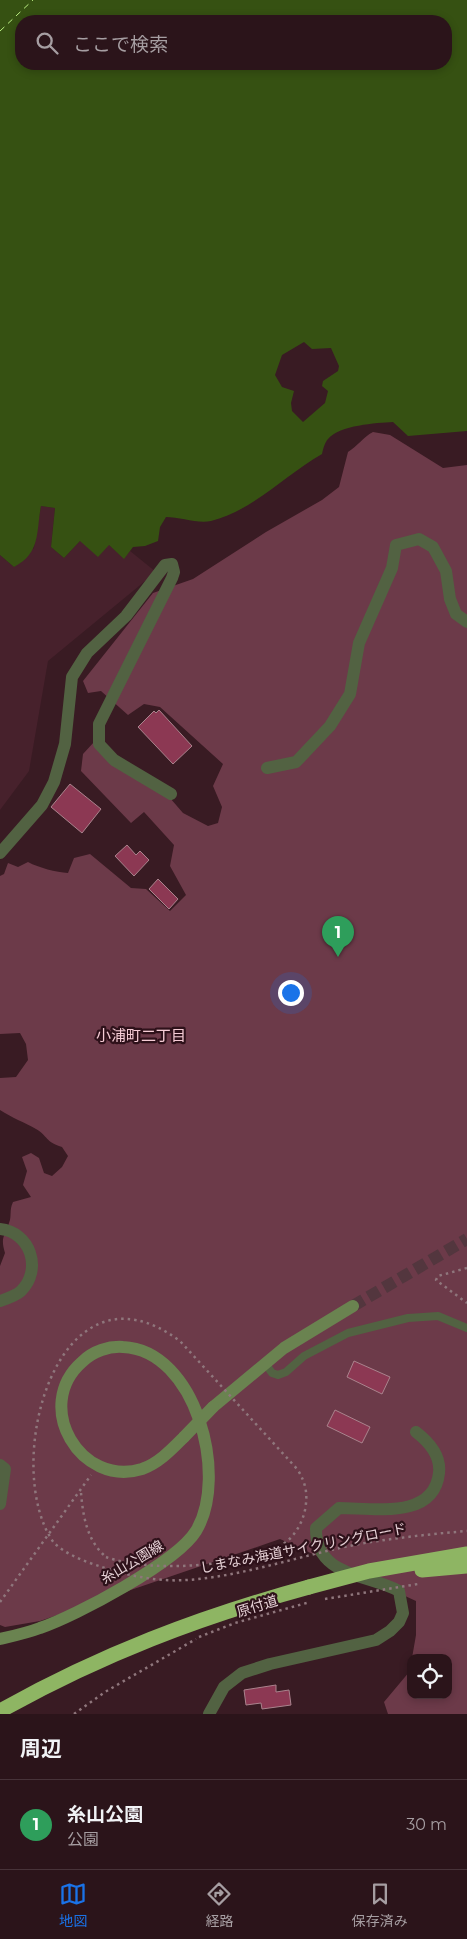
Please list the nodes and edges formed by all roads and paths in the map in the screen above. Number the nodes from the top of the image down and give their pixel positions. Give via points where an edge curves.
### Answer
1 (467, 622) edge
2 (267, 768) dead end
3 (171, 794) dead end
4 (0, 853) edge
5 (0, 1229) edge
6 (467, 1268) edge
7 (0, 1301) edge
8 (467, 1303) edge
9 (353, 1306) tunnel mouth
10 (90, 1325) dead end
11 (467, 1328) edge
12 (265, 1363) junction
13 (416, 1432) dead end
14 (97, 1464) junction
15 (0, 1465) edge
16 (81, 1492) junction
17 (0, 1504) edge
18 (42, 1531) dead end
19 (467, 1531) edge
20 (467, 1554) edge
21 (467, 1566) edge
22 (423, 1583) dead end
23 (309, 1587) junction
24 (0, 1602) edge
25 (0, 1640) edge
26 (0, 1711) edge
27 (74, 1714) edge
28 (209, 1714) edge

1 - 2 street via 456,614 450,600 446,571 433,547 420,539 396,545 392,568 359,644 350,694 330,726 296,762
3 - 4 street via 114,760 99,744 99,724 172,578 172,564 165,565 126,616 88,653 72,677 65,744 54,782 42,805
5 - 7 street via 24,1238 32,1255 31,1274 21,1291
6 - 8 path via 438,1276 436,1280
9 - 12 main road, 糸山公園線
10 - 16 path, しまなみ海道サイクリングロード, bridge via 118,1319 132,1320 164,1329 180,1341 298,1470 305,1481 307,1494 299,1528 281,1546 226,1561 180,1566 139,1565 106,1557 93,1542 83,1516
11 - 12 lane via 438,1316 408,1318 348,1333 304,1356 278,1375 272,1373
12 - 14 main road, 糸山公園線, bridge via 213,1406 166,1456 129,1471
13 - 28 street via 429,1442 440,1471 436,1489 425,1500 409,1508 339,1508 316,1528 316,1539 324,1556 337,1569 399,1591 403,1613 399,1622 376,1640 242,1673 224,1686
14 - 16 path
14 - 25 main road, 糸山公園線 via 72,1443 63,1426 61,1391 82,1361 97,1352 113,1346 134,1347 151,1353 180,1380 207,1450 210,1475 207,1498 196,1532 172,1557 83,1609 41,1628
15 - 17 street via 5,1469
16 - 24 path
18 - 19 path, しまなみ海道サイクリングロード, bridge via 54,1544 127,1576 186,1580 248,1571 359,1544
20 - 23 highway, bridge via 369,1571
21 - 23 highway, bridge
22 - 27 path, 原付道, bridge via 298,1604 235,1623 199,1637
23 - 26 highway via 233,1608 140,1642 45,1686

